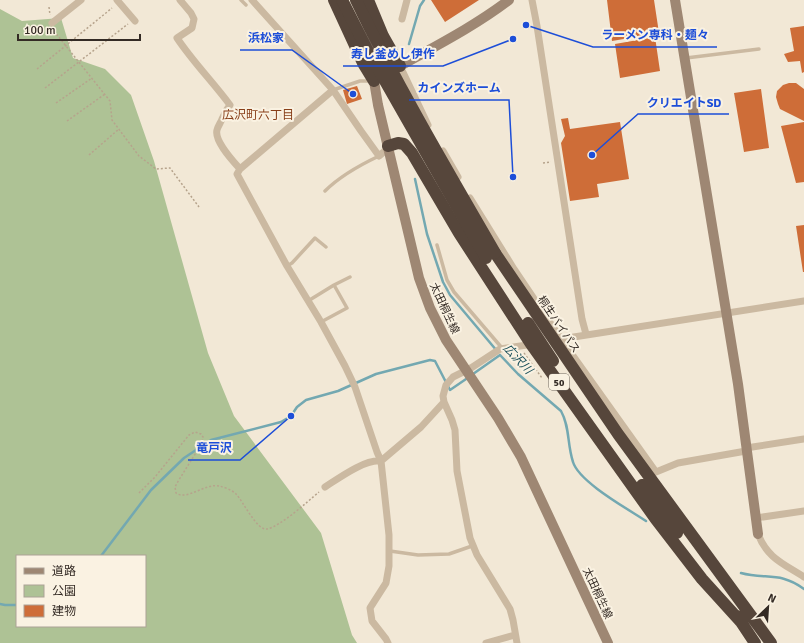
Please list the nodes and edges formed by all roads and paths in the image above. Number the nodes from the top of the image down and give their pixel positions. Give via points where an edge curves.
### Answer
1 (81, 0) edge
2 (116, 0) edge
3 (180, 0) edge
4 (241, 0) edge
5 (252, 0) edge
6 (334, 0) edge
7 (342, 0) edge
8 (356, 0) edge
9 (368, 0) edge
10 (407, 0) edge
11 (532, 0) edge
12 (675, 0) edge
13 (505, 1) edge
14 (246, 5) dead end
15 (49, 7) dead end
16 (112, 8) dead end
17 (402, 19) dead end
18 (131, 22) joint
19 (52, 23) junction
20 (65, 45) junction
21 (759, 49) dead end
22 (685, 58) junction
23 (79, 62) junction
24 (400, 66) junction
25 (37, 69) dead end
26 (92, 78) junction
27 (374, 81) junction
28 (45, 88) dead end
29 (333, 90) junction
30 (105, 94) junction
31 (56, 103) dead end
32 (67, 121) dead end
33 (119, 129) junction
34 (388, 146) junction
35 (89, 155) dead end
36 (379, 156) junction
37 (554, 161) dead end
38 (543, 163) dead end
39 (240, 169) junction
40 (324, 191) dead end
41 (199, 207) dead end
42 (437, 245) dead end
43 (326, 247) dead end
44 (491, 256) junction
45 (287, 266) junction
46 (350, 277) dead end
47 (334, 285) junction
48 (308, 301) junction
49 (804, 301) edge
50 (727, 312) junction
51 (321, 322) junction
52 (586, 334) junction
53 (561, 339) junction
54 (534, 344) junction
55 (499, 350) junction
56 (466, 370) junction
57 (444, 402) junction
58 (804, 439) edge
59 (746, 450) junction
60 (381, 461) junction
61 (656, 472) junction
62 (325, 487) joint
63 (139, 493) dead end
64 (804, 511) edge
65 (756, 518) junction
66 (758, 534) joint
67 (472, 546) junction
68 (390, 551) junction
69 (804, 577) edge
70 (726, 580) junction
71 (741, 622) junction
72 (515, 635) junction
73 (388, 643) edge
74 (486, 643) edge
75 (517, 643) edge
76 (608, 643) edge
77 (755, 643) edge
78 (771, 643) edge

1 - 19 street
2 - 18 street
3 - 39 street via 194,19 192,28 177,38 230,105 217,127 216,135
4 - 14 lane
5 - 29 street
6 - 27 highway
7 - 44 highway, 桐生バイパス / 50, bridge via 372,58
8 - 44 highway, 桐生バイパス / 50, bridge
9 - 24 highway
10 - 17 street
11 - 52 street
12 - 22 main road
13 - 24 main road via 475,24
15 - 19 path
16 - 20 path
18 - 23 path
19 - 20 path via 54,31
20 - 23 path
20 - 25 path
21 - 22 lane
22 - 50 main road
23 - 26 path
23 - 28 path
24 - 27 main road
24 - 53 street via 425,119 470,198
26 - 30 path
26 - 31 path
27 - 29 lane via 360,81
27 - 34 main road, 太田桐生線
29 - 36 street
29 - 39 street
30 - 32 path
30 - 33 path via 110,101 112,120
33 - 35 path
33 - 41 path via 139,156 156,169 170,168
34 - 36 street
34 - 54 highway, 50 via 404,144 412,153 458,232
34 - 56 main road, 太田桐生線 via 424,295 446,340
36 - 40 lane via 346,173
37 - 38 path
39 - 45 street via 238,178
42 - 55 lane via 447,280 454,292
43 - 45 lane via 315,238
44 - 70 highway, 桐生バイパス / 50
44 - 71 highway, 桐生バイパス / 50 via 535,335
45 - 48 street
46 - 47 lane
47 - 48 lane
47 - 51 lane via 347,308
48 - 51 street
49 - 50 street
50 - 52 street
50 - 59 main road
51 - 60 street via 355,387
52 - 53 street
53 - 61 street
54 - 55 street
54 - 71 highway, 50 via 655,518 702,579
55 - 56 street
56 - 57 street via 453,377 446,385
56 - 76 main road, 太田桐生線 via 521,457
57 - 60 street via 416,431
57 - 67 street via 455,430 457,471
58 - 59 street
59 - 61 street via 678,464
59 - 65 main road
60 - 62 street via 375,460 360,466
60 - 68 street
61 - 70 highway, 50 via 704,541
62 - 63 path via 291,515 266,529 257,524 234,492 226,488 209,486 184,496 179,495 175,487 202,442 201,434 195,432 189,435
64 - 65 street
65 - 66 main road
66 - 69 street via 771,555
67 - 68 lane via 448,554 418,555
67 - 72 street via 510,609
68 - 73 street via 386,583 370,608 372,621
70 - 78 highway, 桐生バイパス / 50
71 - 77 highway, 桐生バイパス / 50
72 - 74 street
72 - 75 street

